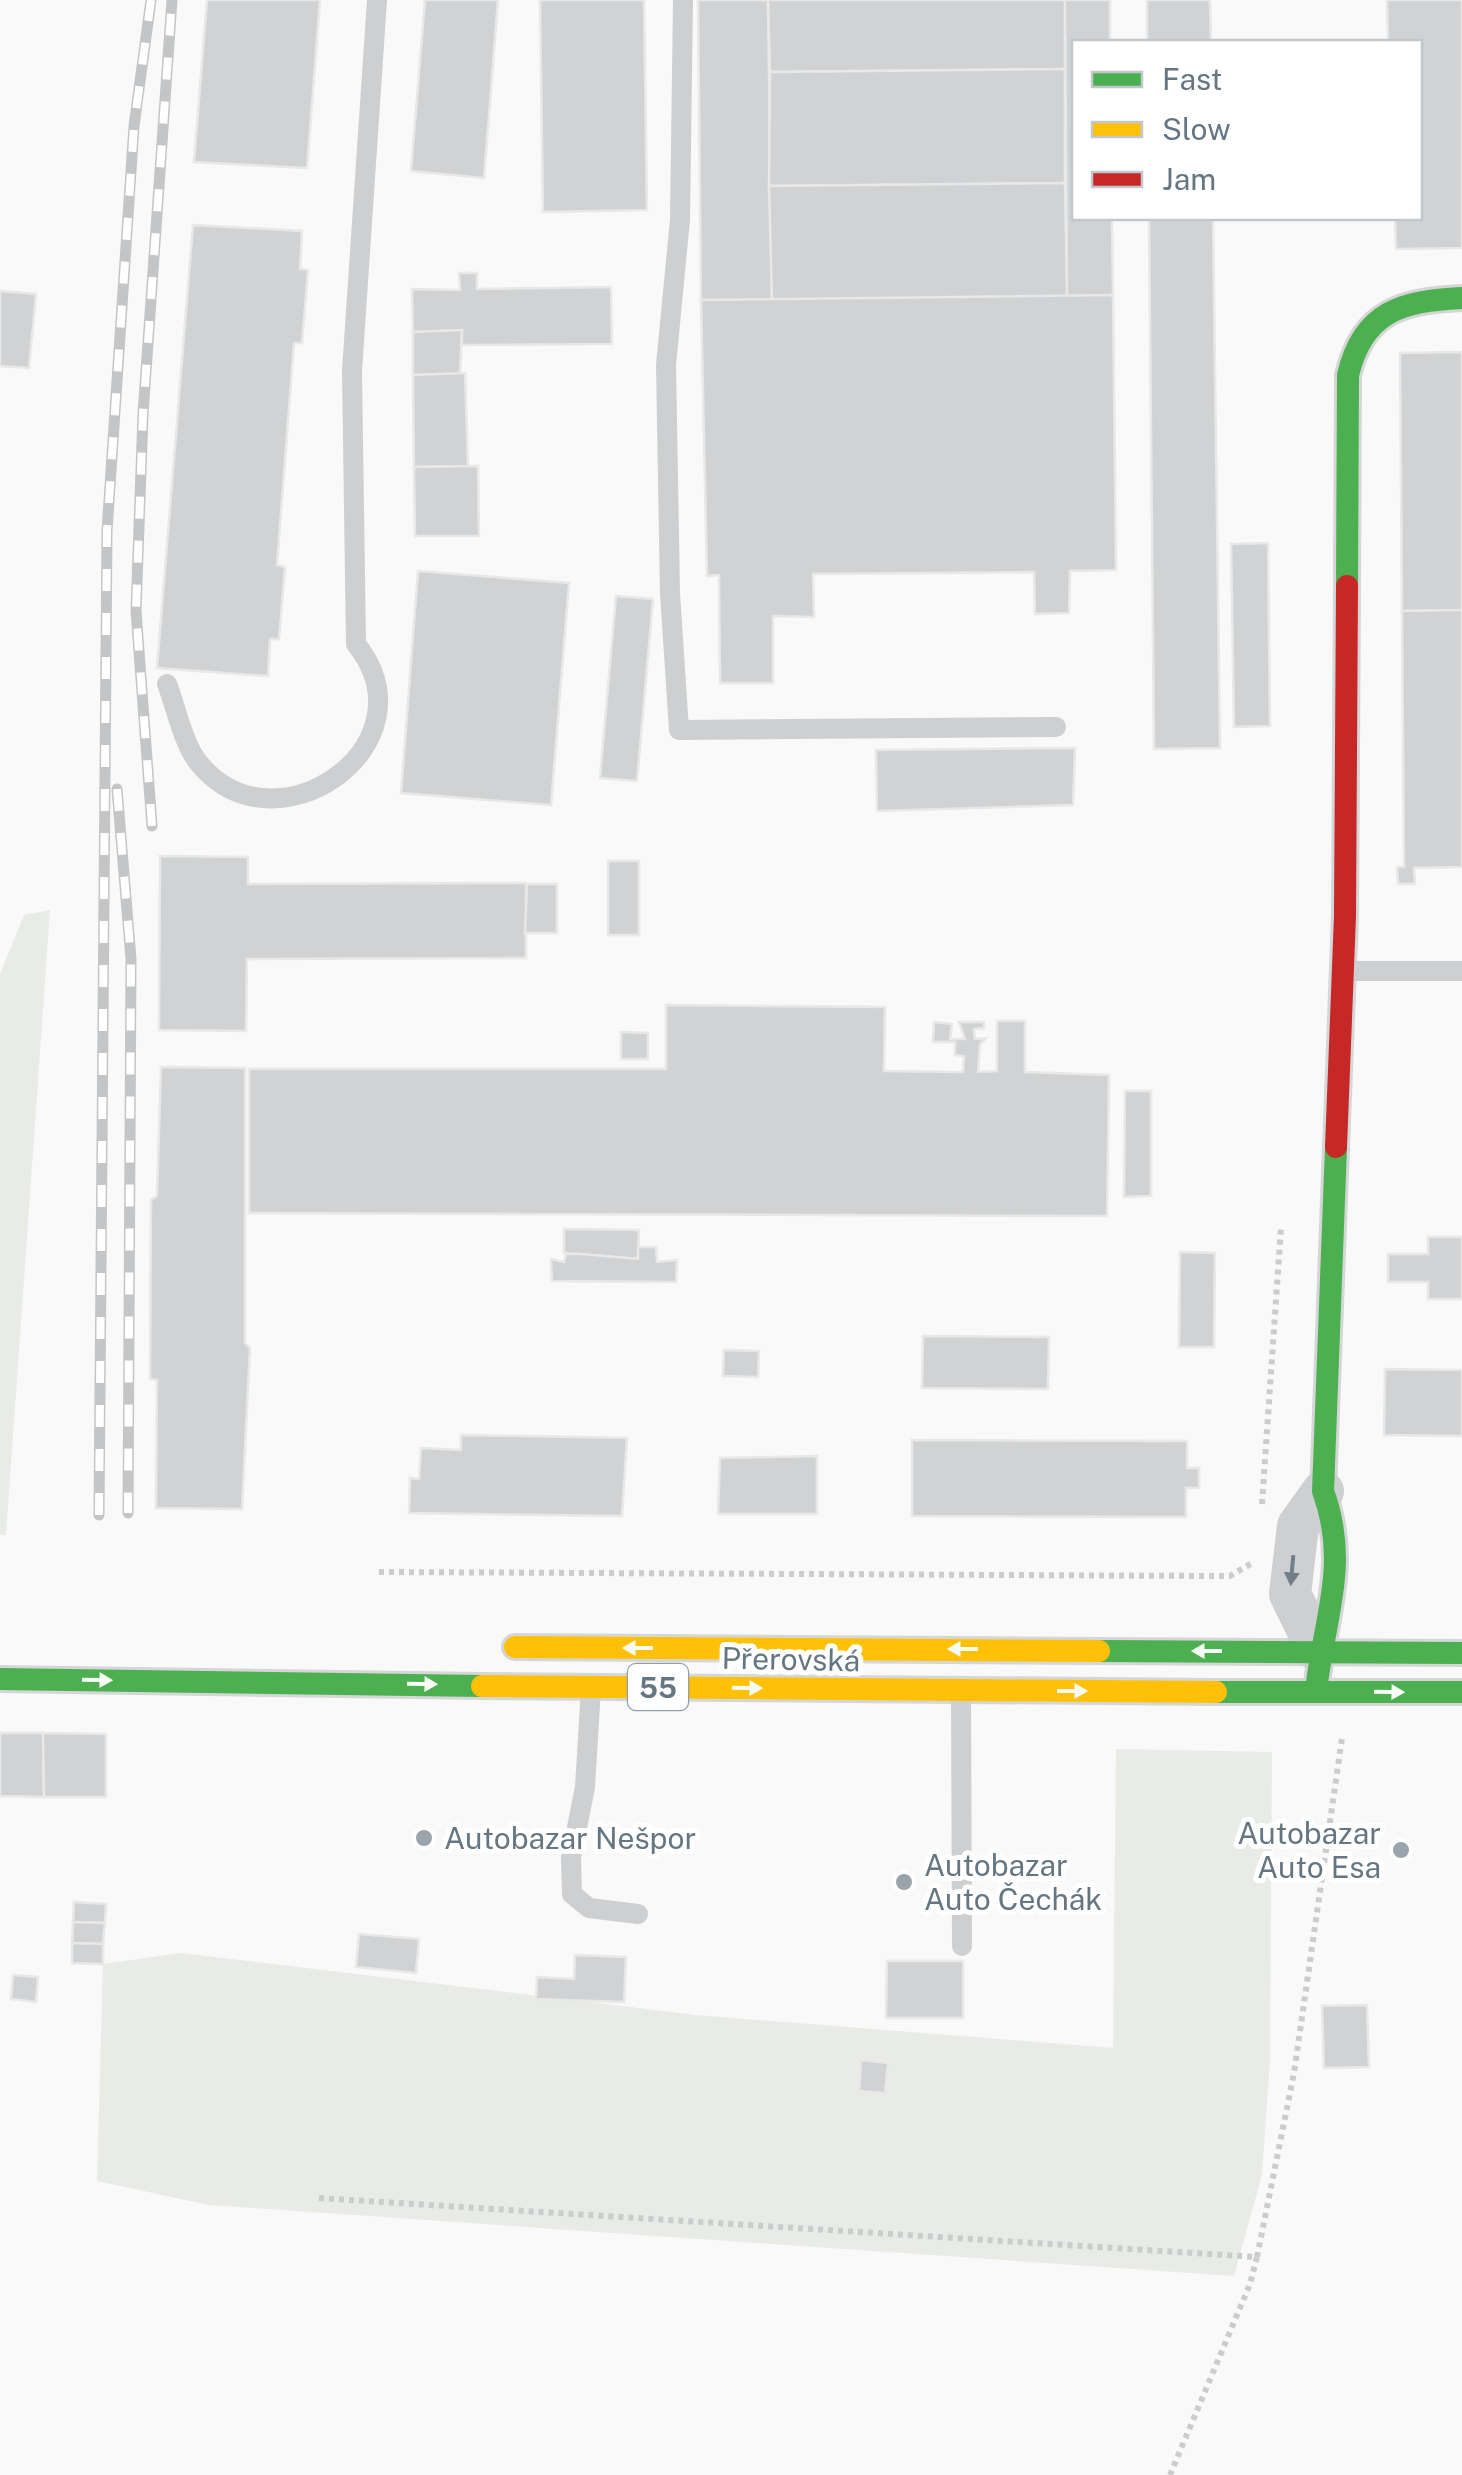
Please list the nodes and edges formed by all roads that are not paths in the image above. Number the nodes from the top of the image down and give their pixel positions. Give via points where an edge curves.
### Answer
1 (377, 0) edge
2 (683, 0) edge
3 (1462, 298) edge
4 (167, 684) dead end
5 (1056, 727) dead end
6 (1462, 971) edge
7 (1343, 972) junction
8 (1323, 1491) joint
9 (496, 1647) dead end
10 (1462, 1653) edge
11 (1317, 1671) junction
12 (0, 1679) edge
13 (592, 1686) junction
14 (961, 1692) junction
15 (1462, 1692) edge
16 (638, 1914) dead end
17 (962, 1946) dead end

1 - 4 lane via 352,371 356,644 378,678 381,699 372,732 327,787 290,800 250,794 219,783 196,760
2 - 5 lane via 680,220 666,365 679,730
3 - 7 main road via 1393,307 1351,350
6 - 7 lane
7 - 8 main road
8 - 11 street via 1298,1526 1290,1594
11 -> 9 main road, Přerovská / 55
10 - 11 main road, 55
14 -> 11 main road, Přerovská / 55
11 -> 15 main road, Přerovská / 55
12 -> 13 main road, Přerovská / 55
13 -> 14 main road, Přerovská / 55
13 - 16 lane via 572,1894 590,1908
14 - 17 lane

